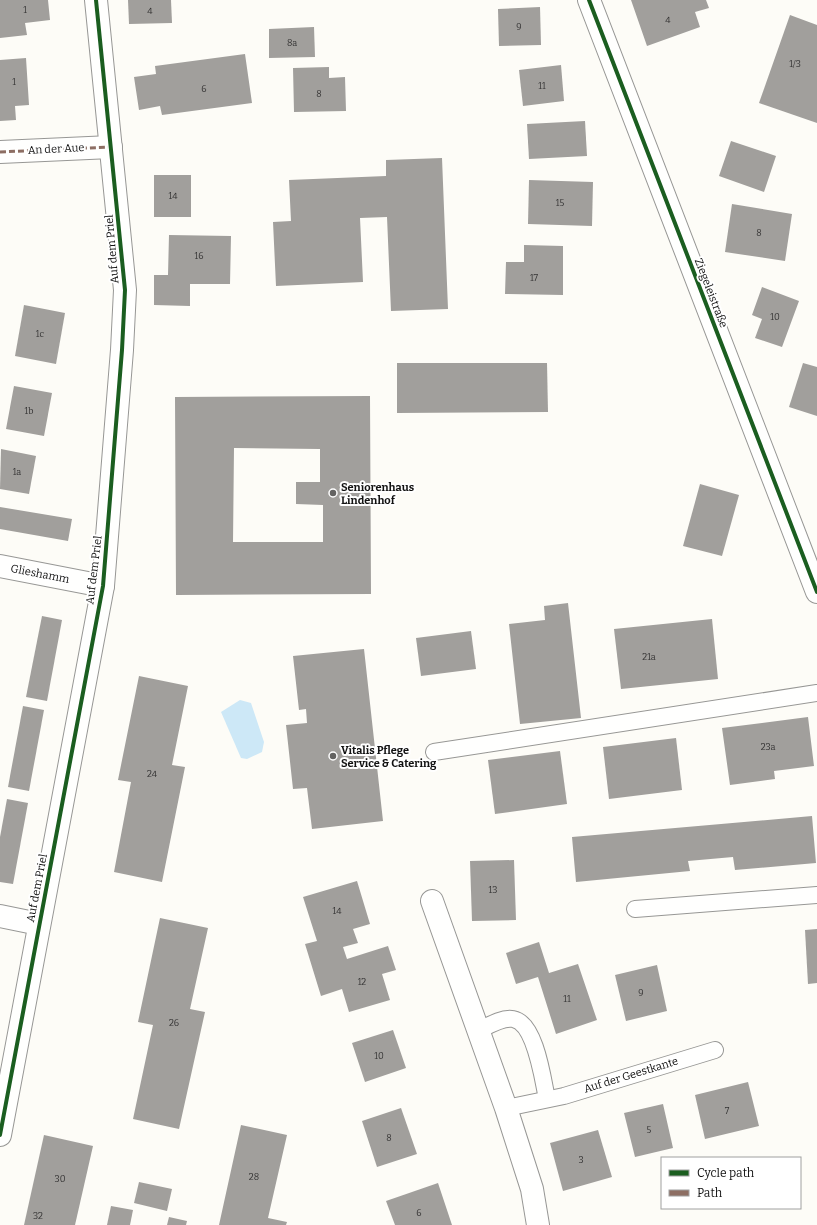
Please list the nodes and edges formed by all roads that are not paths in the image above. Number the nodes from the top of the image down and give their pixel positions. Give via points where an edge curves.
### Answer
1 (96, 0) edge
2 (589, 0) edge
3 (111, 147) junction
4 (0, 152) edge
5 (0, 566) edge
6 (103, 586) junction
7 (817, 592) edge
8 (817, 693) edge
9 (434, 752) dead end
10 (817, 894) edge
11 (432, 901) dead end
12 (635, 909) dead end
13 (0, 916) edge
14 (39, 924) junction
15 (478, 1031) junction
16 (715, 1050) dead end
17 (547, 1099) junction
18 (506, 1108) junction
19 (0, 1135) edge
20 (538, 1225) edge

1 - 3 street, Auf dem Priel
2 - 7 street, Ziegeleistraße
3 - 4 street, An der Aue
3 - 6 street, Auf dem Priel via 125,290
5 - 6 street, Glieshamm
6 - 14 street, Auf dem Priel
8 - 9 lane
10 - 12 lane
11 - 15 street
13 - 14 street
14 - 19 street, Auf dem Priel
15 - 17 lane via 502,1020 513,1019 522,1023 530,1034 537,1055
15 - 18 street
16 - 17 lane, Auf der Geestkante
17 - 18 lane, Auf der Geestkante
18 - 20 street via 532,1189

